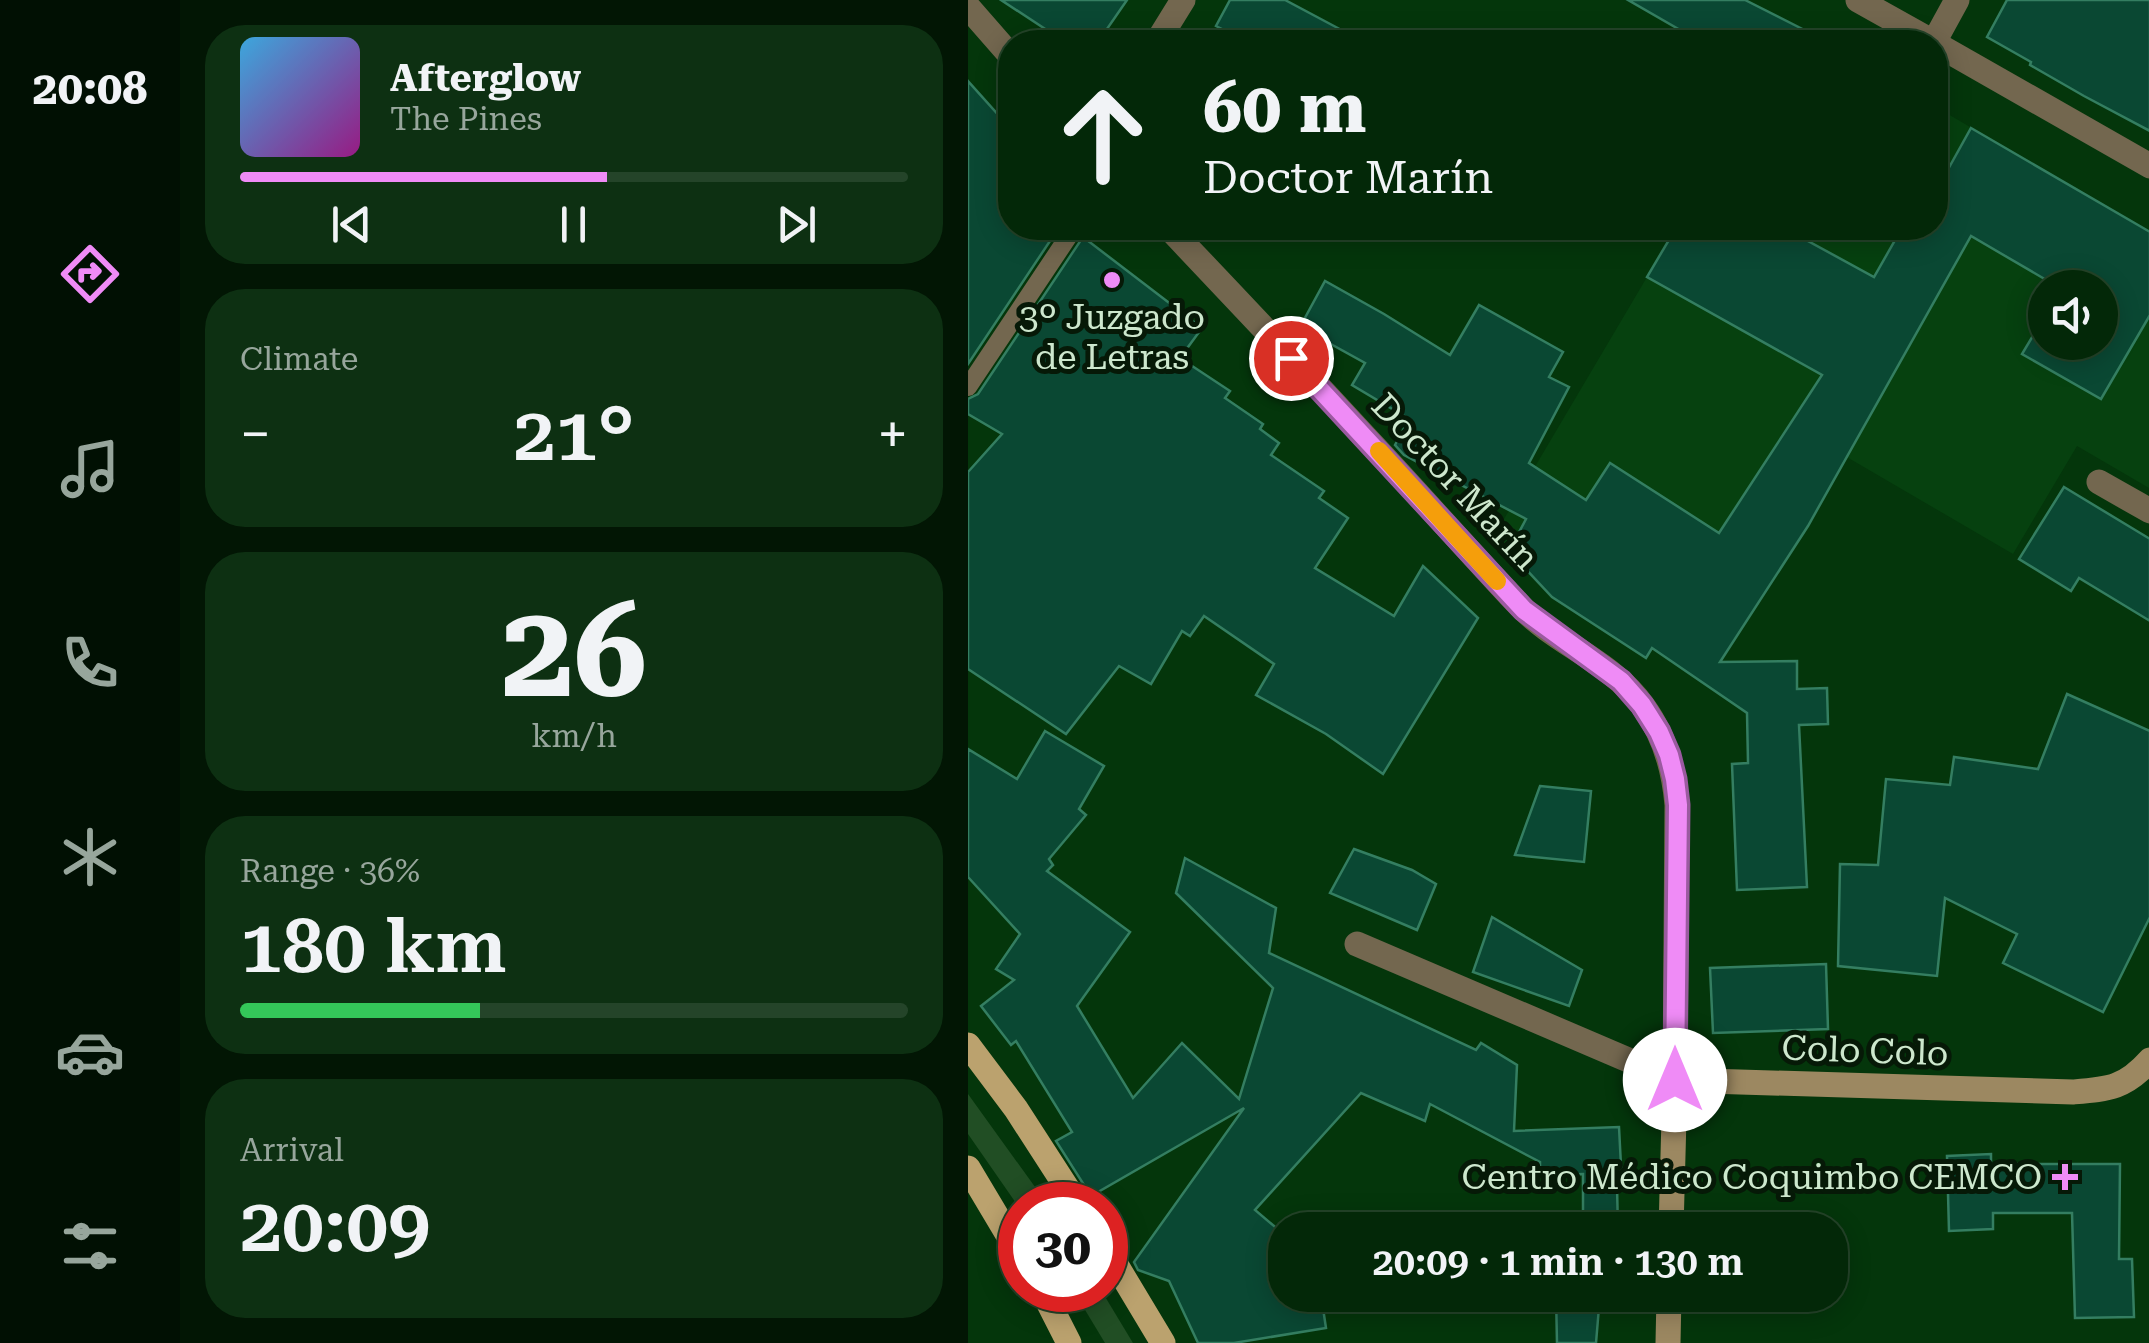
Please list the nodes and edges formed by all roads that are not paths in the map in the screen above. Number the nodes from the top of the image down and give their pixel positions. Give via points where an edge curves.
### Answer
1 (1183, 0) edge
2 (1858, 0) edge
3 (1956, 0) edge
4 (968, 7) edge
5 (1164, 30) edge
6 (1911, 30) edge
7 (1941, 30) edge
8 (998, 41) edge
9 (1948, 51) edge
10 (2150, 166) edge
11 (1066, 240) edge
12 (1180, 240) edge
13 (968, 387) edge
14 (2098, 482) dead end
15 (2150, 511) edge
16 (1356, 944) dead end
17 (968, 1045) edge
18 (2150, 1060) edge
19 (1675, 1080) junction
20 (968, 1168) edge
21 (1063, 1182) edge
22 (1671, 1212) edge
23 (998, 1218) edge
24 (1128, 1285) edge
25 (1053, 1312) edge
26 (1669, 1312) edge
27 (1069, 1343) edge
28 (1162, 1343) edge
29 (1668, 1343) edge

1 - 5 street
2 - 6 street
3 - 7 street
4 - 8 street
9 - 10 street
11 - 13 lane
12 - 19 street, Doctor Marín via 1524,610 1621,681 1659,732 1678,805
14 - 15 street
16 - 19 street, Colo Colo
17 - 21 main road
18 - 19 main road, Colo Colo via 2134,1078 2073,1092
19 - 22 main road
20 - 23 main road
24 - 28 main road
25 - 27 main road
26 - 29 main road

